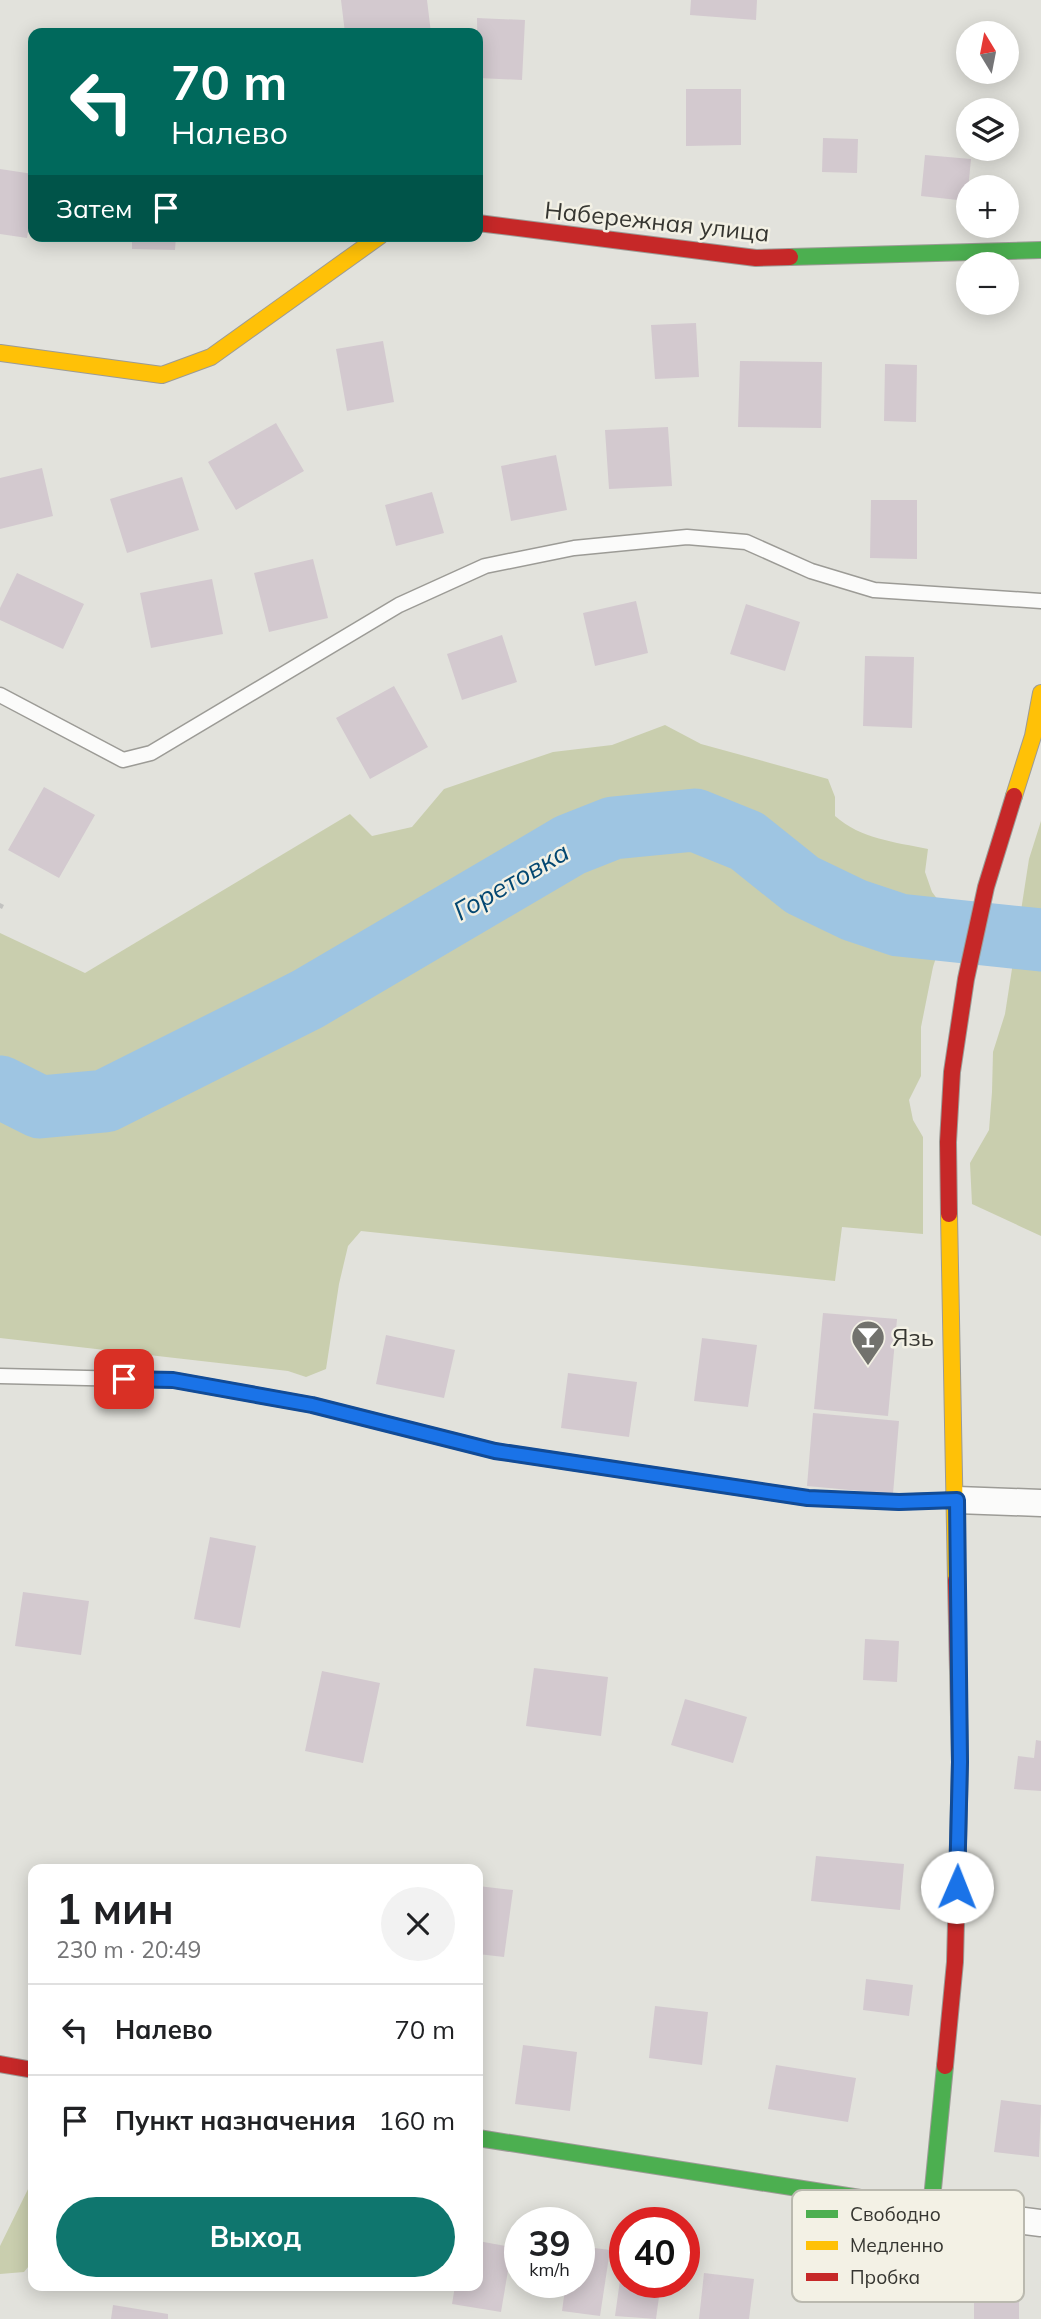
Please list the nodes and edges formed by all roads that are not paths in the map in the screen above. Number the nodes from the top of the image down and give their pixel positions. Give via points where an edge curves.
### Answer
1 (483, 224) edge
2 (372, 242) edge
3 (1041, 250) edge
4 (0, 353) edge
5 (1041, 600) edge
6 (1041, 693) edge
7 (0, 695) edge
8 (0, 1376) edge
9 (957, 1500) junction
10 (1041, 1503) edge
11 (0, 2064) edge
12 (28, 2069) edge
13 (483, 2139) edge
14 (815, 2190) edge
15 (933, 2190) edge

1 - 3 street, Набережная улица via 756,258
2 - 4 street via 211,357 162,375
5 - 7 lane via 874,590 811,571 746,542 687,537 574,548 485,566 399,605 151,752 123,760
6 - 9 street via 1033,736 986,887 952,1072 948,1142
8 - 9 lane via 173,1380 312,1405 495,1451 808,1498
9 - 10 street
9 - 15 street via 960,1762 955,1962
11 - 12 street
13 - 14 street

